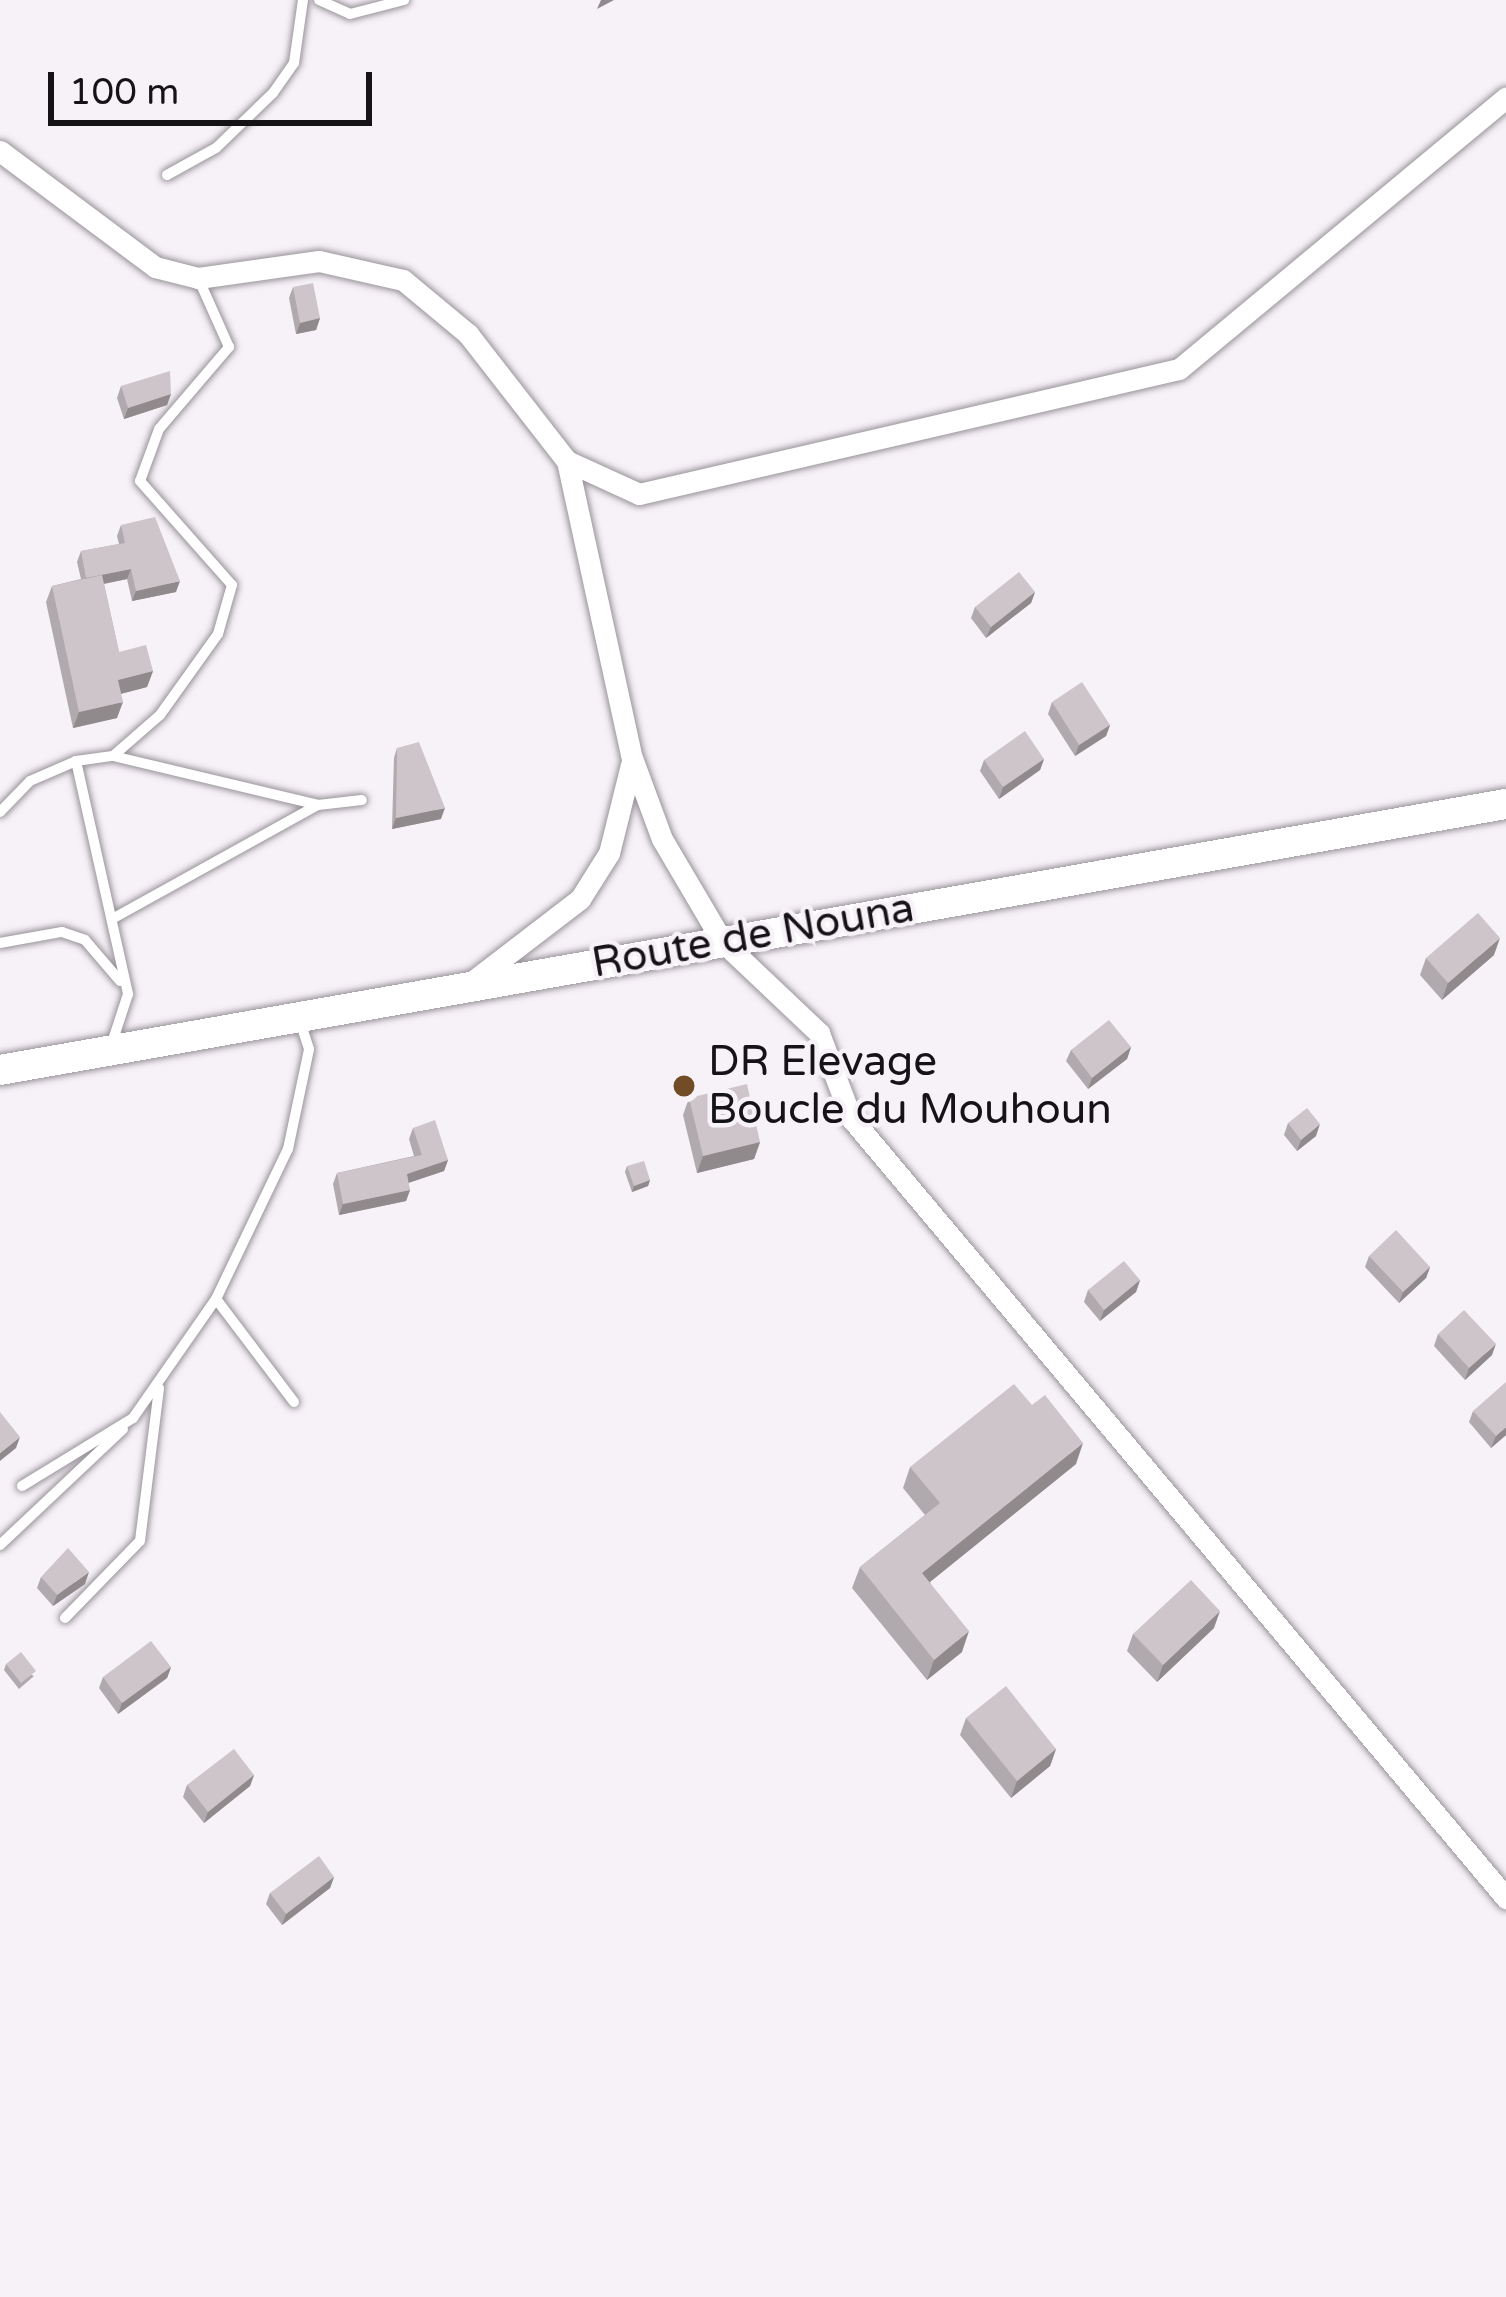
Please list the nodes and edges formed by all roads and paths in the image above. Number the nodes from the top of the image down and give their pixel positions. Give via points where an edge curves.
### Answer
1 (303, 0) edge
2 (319, 0) edge
3 (404, 0) edge
4 (1506, 98) edge
5 (0, 152) edge
6 (167, 176) dead end
7 (198, 278) junction
8 (567, 460) junction
9 (113, 756) junction
10 (632, 758) junction
11 (76, 761) junction
12 (362, 800) dead end
13 (1506, 804) edge
14 (318, 806) junction
15 (0, 812) edge
16 (112, 919) junction
17 (722, 941) junction
18 (0, 943) edge
19 (466, 986) junction
20 (128, 994) junction
21 (298, 1015) junction
22 (109, 1050) junction
23 (0, 1070) edge
24 (216, 1299) junction
25 (159, 1384) junction
26 (293, 1402) dead end
27 (133, 1418) junction
28 (22, 1486) dead end
29 (0, 1545) edge
30 (65, 1618) dead end
31 (1506, 1898) edge

1 - 6 lane via 293,63 273,93 216,148
2 - 3 lane via 350,14
4 - 8 street via 1179,369 676,491 640,494
5 - 7 street via 118,244
7 - 8 street via 319,261 403,280 468,334
7 - 9 lane via 229,347 159,429 140,481 232,585 218,634
8 - 10 street
9 - 11 lane
9 - 14 lane
10 - 17 street via 662,839
10 - 19 street via 609,853 580,899
11 - 15 lane via 30,781
11 - 16 lane
12 - 14 lane
13 - 17 main road, Route de Nouna
14 - 16 lane
16 - 20 lane
17 - 19 main road, Route de Nouna
17 - 31 street via 819,1033 851,1118
18 - 20 lane via 62,932 85,940
19 - 21 main road, Route de Nouna
20 - 22 lane
21 - 22 main road, Route de Nouna
21 - 24 lane via 309,1048 288,1149
22 - 23 main road, Route de Nouna
24 - 25 lane
24 - 26 lane
25 - 27 lane
25 - 30 lane via 140,1541
27 - 28 lane
27 - 29 lane

